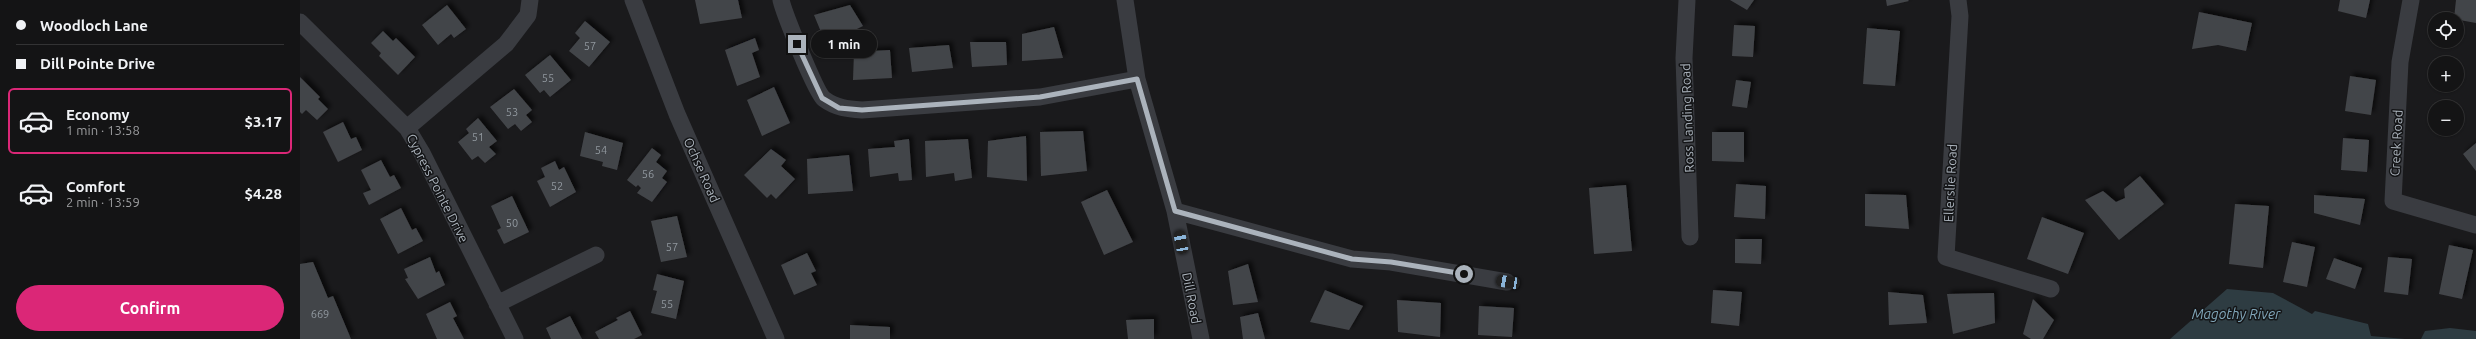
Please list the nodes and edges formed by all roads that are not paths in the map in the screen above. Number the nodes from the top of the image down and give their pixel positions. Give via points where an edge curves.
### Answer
1 (530, 0) edge
2 (632, 0) edge
3 (781, 0) edge
4 (1125, 0) edge
5 (1687, 0) edge
6 (1958, 0) edge
7 (2412, 0) edge
8 (300, 22) edge
9 (1137, 79) junction
10 (407, 128) junction
11 (1175, 211) junction
12 (2476, 225) edge
13 (1690, 237) dead end
14 (596, 255) dead end
15 (1508, 282) dead end
16 (2051, 289) dead end
17 (497, 304) junction
18 (514, 339) edge
19 (776, 339) edge
20 (1201, 339) edge

1 - 10 street via 528,15 506,44
2 - 19 street, Ochse Road via 677,114
3 - 9 street via 784,16 822,98 839,108 862,110 1040,97
4 - 9 street, Dill Road
5 - 13 street, Ross Landing Road via 1684,58
6 - 16 street, Ellerslie Road via 1960,16 1946,257
7 - 12 street, Creek Road via 2400,62 2394,201
8 - 10 street, Cypress Pointe Drive
9 - 11 street, Dill Road
10 - 17 street, Cypress Pointe Drive
11 - 15 street via 1352,259 1391,262
11 - 20 street, Dill Road
14 - 17 street
17 - 18 street, Cypress Pointe Drive

